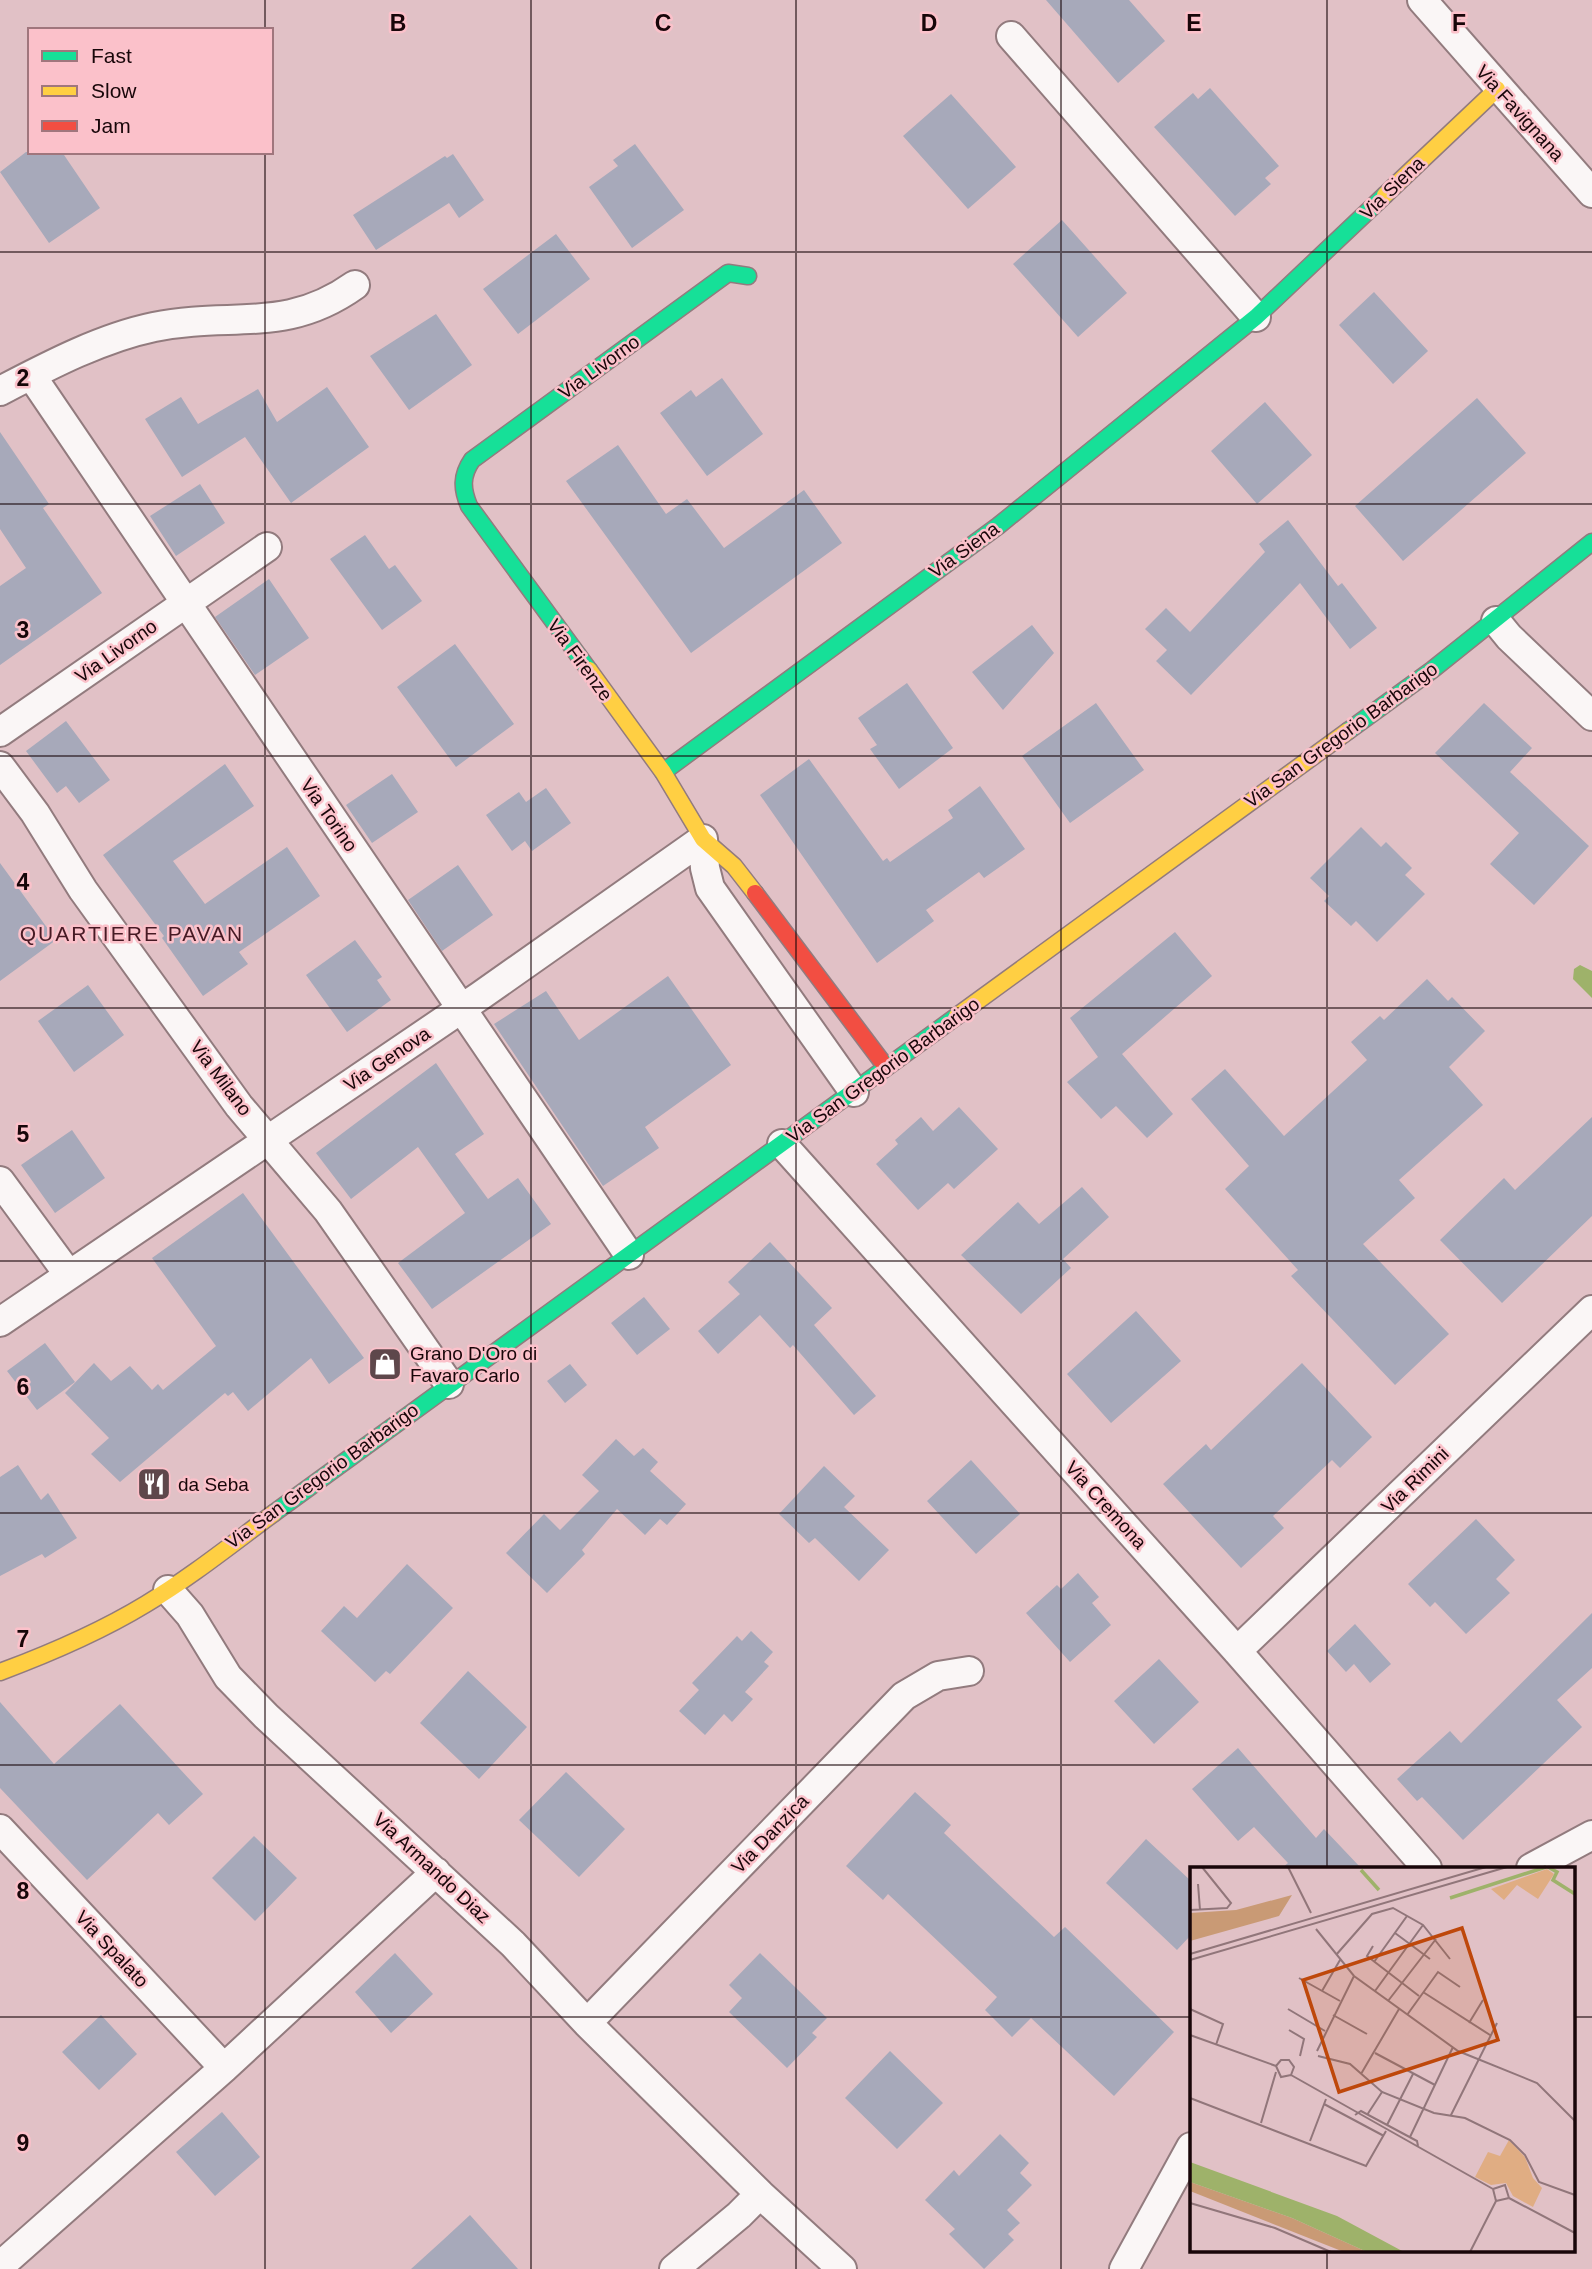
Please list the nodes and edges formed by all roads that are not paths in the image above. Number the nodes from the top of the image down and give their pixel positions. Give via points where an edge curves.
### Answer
1 (1422, 0) edge
2 (1011, 36) dead end
3 (1497, 89) junction
4 (1592, 193) edge
5 (748, 276) dead end
6 (355, 285) dead end
7 (1256, 317) junction
8 (31, 375) junction
9 (0, 391) edge
10 (461, 480) joint
11 (1592, 542) edge
12 (267, 547) dead end
13 (183, 604) junction
14 (1496, 621) junction
15 (1592, 716) edge
16 (0, 732) edge
17 (0, 766) edge
18 (663, 772) junction
19 (703, 839) junction
20 (461, 1008) junction
21 (886, 1067) junction
22 (854, 1092) junction
23 (270, 1139) junction
24 (782, 1144) junction
25 (0, 1181) edge
26 (629, 1255) junction
27 (69, 1275) junction
28 (1592, 1310) edge
29 (0, 1322) edge
30 (449, 1384) junction
31 (168, 1590) junction
32 (1237, 1651) junction
33 (969, 1671) dead end
34 (0, 1672) edge
35 (0, 1829) edge
36 (1592, 1835) edge
37 (1426, 1867) edge
38 (1533, 1867) edge
39 (436, 1872) junction
40 (587, 2023) junction
41 (224, 2068) junction
42 (1190, 2149) edge
43 (760, 2193) junction
44 (0, 2266) edge
45 (674, 2269) edge
46 (842, 2269) edge
47 (1124, 2269) edge

1 - 3 street, Via Favignana
2 - 7 street
3 - 4 street, Via Favignana
3 - 7 street, Via Siena
5 - 10 street, Via Livorno via 728,273 472,460
6 - 8 street via 316,310 285,318 153,327
7 - 18 street, Via Siena via 998,526
8 - 9 street
8 - 13 street, Via Torino
10 - 18 street, Via Firenze via 469,506
11 - 14 street, Via San Gregorio Barbarigo
12 - 13 street, Via Livorno
13 - 16 street, Via Livorno
13 - 20 street, Via Torino
14 - 15 street
14 - 21 street, Via San Gregorio Barbarigo
17 - 23 street, Via Milano via 239,1106
18 - 19 street, Via Firenze
19 - 20 street, Via Genova
19 - 21 street, Via Firenze via 734,866
19 - 22 street, Via Firenze via 710,888
20 - 23 street, Via Genova
20 - 26 street, Via Torino
21 - 22 street, Via San Gregorio Barbarigo
22 - 24 street, Via San Gregorio Barbarigo
23 - 27 street, Via Genova
23 - 30 street, Via Milano via 328,1211
24 - 26 street, Via San Gregorio Barbarigo
24 - 32 street, Via Cremona
25 - 27 street
26 - 30 street, Via San Gregorio Barbarigo
27 - 29 street, Via Genova
28 - 32 street, Via Rimini
30 - 31 street, Via San Gregorio Barbarigo
31 - 34 street via 118,1622
31 - 39 street, Via Armando Diaz via 190,1615 228,1677
32 - 37 street, Via Cremona
33 - 40 street, Via Danzica via 938,1676 904,1696
35 - 41 street, Via Spalato
36 - 38 street
39 - 40 street, Via Armando Diaz via 513,1944
39 - 41 street
40 - 43 street, Via Armando Diaz
41 - 44 street
42 - 47 street
43 - 45 street
43 - 46 street, Via Armando Diaz

